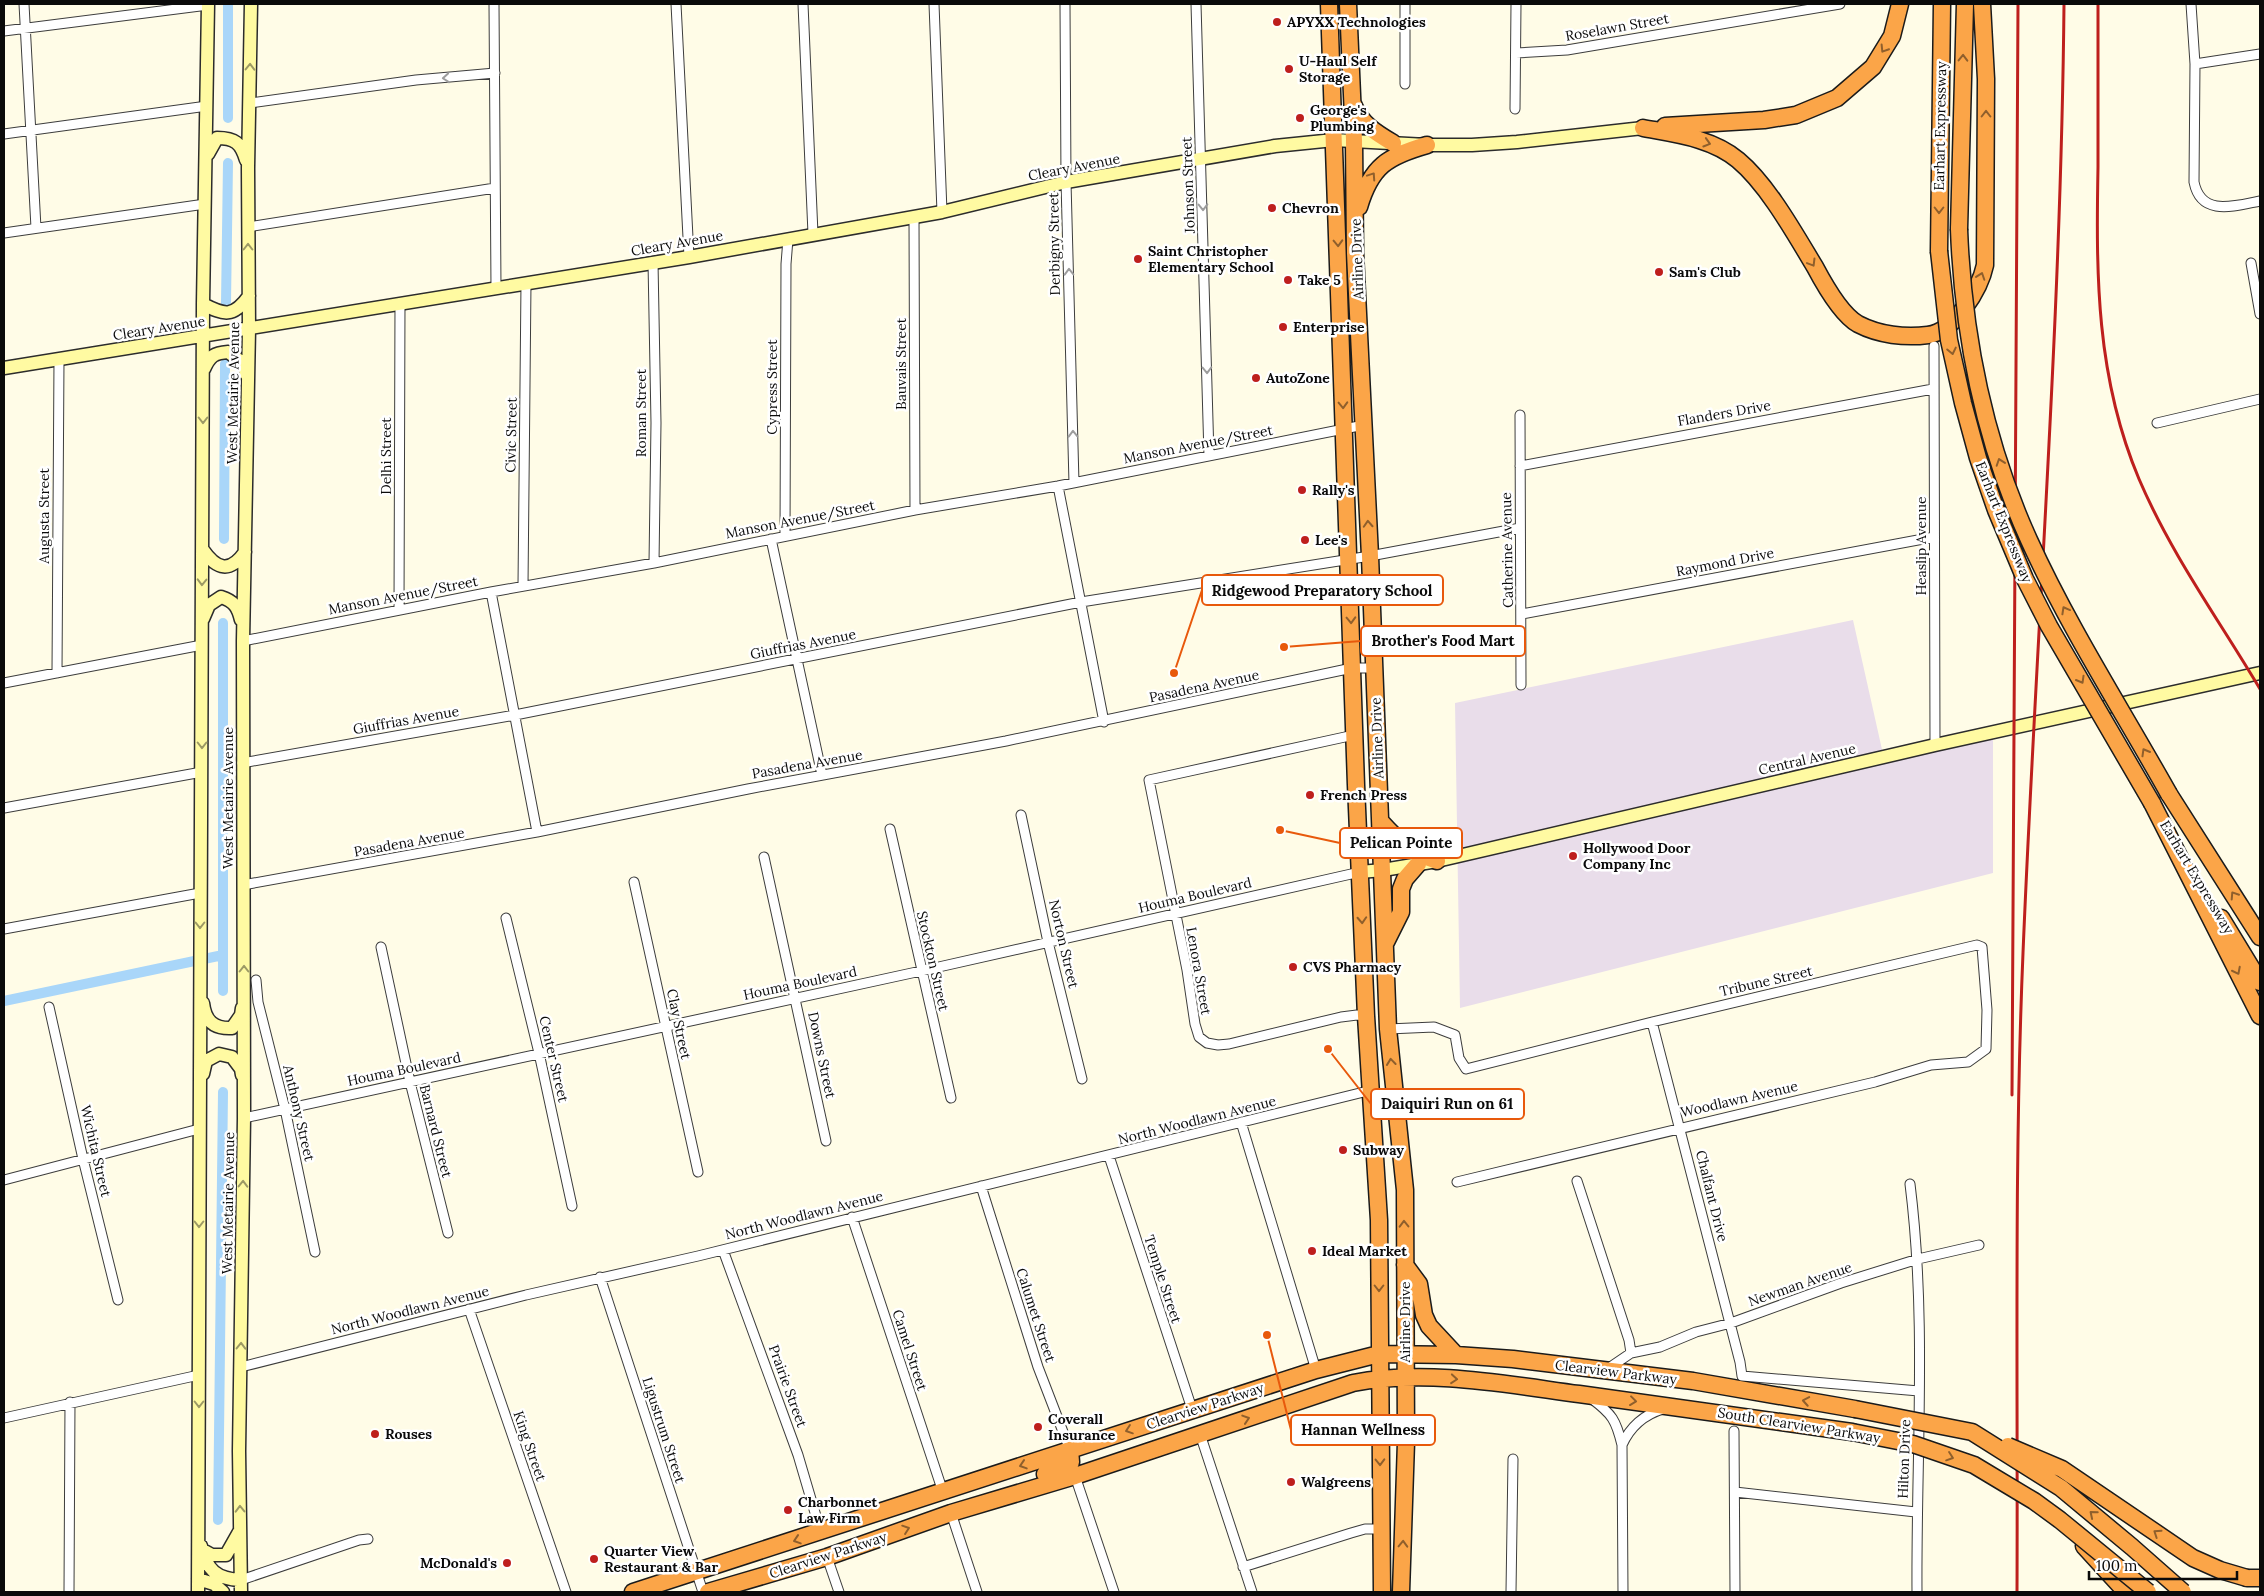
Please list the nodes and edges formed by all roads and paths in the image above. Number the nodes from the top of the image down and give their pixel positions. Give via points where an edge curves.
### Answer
1 (24, 4) edge
2 (208, 4) edge
3 (251, 4) edge
4 (494, 4) edge
5 (676, 4) edge
6 (803, 4) edge
7 (934, 4) edge
8 (1065, 4) edge
9 (1196, 4) edge
10 (1329, 4) edge
11 (1348, 4) edge
12 (1405, 4) edge
13 (1516, 4) edge
14 (1840, 4) edge
15 (1900, 4) edge
16 (1942, 4) edge
17 (1965, 4) edge
18 (1982, 4) edge
19 (2191, 4) edge
20 (25, 28) junction
21 (4, 31) edge
22 (1516, 53) junction
23 (2260, 54) edge
24 (2195, 64) junction
25 (495, 73) junction
26 (1405, 84) dead end
27 (1352, 100) junction
28 (250, 103) junction
29 (207, 106) junction
30 (1515, 109) dead end
31 (1643, 128) junction
32 (31, 130) junction
33 (4, 134) edge
34 (1334, 140) junction
35 (1354, 140) junction
36 (1393, 143) junction
37 (1428, 145) junction
38 (206, 158) junction
39 (1201, 159) junction
40 (248, 168) junction
41 (1066, 182) junction
42 (495, 188) junction
43 (2260, 201) edge
44 (205, 204) junction
45 (942, 212) junction
46 (914, 217) junction
47 (1355, 222) junction
48 (248, 227) junction
49 (36, 228) junction
50 (4, 233) edge
51 (813, 234) junction
52 (788, 239) junction
53 (689, 257) junction
54 (653, 262) junction
55 (2251, 263) dead end
56 (526, 283) junction
57 (496, 288) junction
58 (249, 296) junction
59 (400, 303) junction
60 (203, 304) junction
61 (2260, 314) edge
62 (249, 329) junction
63 (203, 336) junction
64 (1934, 346) dead end
65 (59, 360) junction
66 (4, 368) edge
67 (203, 371) junction
68 (248, 381) junction
69 (1934, 389) junction
70 (2260, 399) edge
71 (1520, 415) dead end
72 (2157, 423) dead end
73 (1364, 425) junction
74 (1344, 429) junction
75 (1209, 456) junction
76 (1520, 466) junction
77 (1074, 483) junction
78 (1058, 486) junction
79 (915, 510) junction
80 (1520, 528) junction
81 (785, 536) junction
82 (1934, 537) junction
83 (771, 539) junction
84 (203, 550) junction
85 (245, 552) junction
86 (1370, 556) junction
87 (1349, 559) junction
88 (654, 563) junction
89 (523, 586) junction
90 (490, 592) junction
91 (1081, 602) junction
92 (399, 610) junction
93 (1522, 614) junction
94 (202, 621) junction
95 (243, 636) junction
96 (202, 645) junction
97 (797, 659) junction
98 (1352, 668) junction
99 (1374, 668) junction
100 (56, 673) junction
101 (2260, 673) edge
102 (4, 683) edge
103 (1521, 685) dead end
104 (515, 715) junction
105 (1104, 722) junction
106 (1354, 735) junction
107 (1935, 745) junction
108 (242, 763) junction
109 (202, 772) junction
110 (822, 775) junction
111 (2152, 803) junction
112 (4, 808) edge
113 (1021, 814) dead end
114 (1381, 822) junction
115 (890, 829) dead end
116 (537, 832) junction
117 (764, 857) dead end
118 (1437, 861) junction
119 (1418, 864) junction
120 (1383, 870) junction
121 (1360, 872) junction
122 (634, 882) dead end
123 (243, 885) junction
124 (200, 893) junction
125 (1174, 914) junction
126 (506, 918) dead end
127 (4, 929) edge
128 (2260, 936) edge
129 (1048, 942) junction
130 (1385, 944) junction
131 (381, 947) dead end
132 (921, 971) junction
133 (256, 980) dead end
134 (2260, 982) edge
135 (200, 983) junction
136 (244, 998) junction
137 (796, 998) junction
138 (49, 1007) dead end
139 (1987, 1010) joint
140 (1366, 1016) junction
141 (2260, 1016) edge
142 (1652, 1022) junction
143 (666, 1027) junction
144 (1388, 1029) junction
145 (539, 1053) junction
146 (1082, 1078) dead end
147 (410, 1082) junction
148 (1372, 1083) junction
149 (244, 1087) junction
150 (199, 1092) junction
151 (951, 1098) dead end
152 (1396, 1107) junction
153 (285, 1109) junction
154 (244, 1118) junction
155 (1241, 1122) junction
156 (1680, 1127) junction
157 (199, 1130) junction
158 (826, 1141) dead end
159 (1109, 1156) junction
160 (83, 1159) junction
161 (698, 1172) dead end
162 (4, 1180) edge
163 (1577, 1181) dead end
164 (1457, 1182) dead end
165 (1910, 1184) dead end
166 (981, 1186) junction
167 (572, 1206) dead end
168 (852, 1217) junction
169 (448, 1233) dead end
170 (1979, 1245) dead end
171 (723, 1250) junction
172 (315, 1252) dead end
173 (1918, 1259) junction
174 (1405, 1265) junction
175 (600, 1277) junction
176 (118, 1300) dead end
177 (469, 1309) junction
178 (1730, 1323) junction
179 (1631, 1353) junction
180 (1379, 1354) junction
181 (1405, 1354) junction
182 (1456, 1355) junction
183 (241, 1368) junction
184 (1316, 1370) junction
185 (1606, 1370) junction
186 (199, 1375) junction
187 (1379, 1378) junction
188 (1405, 1378) junction
189 (1919, 1391) junction
190 (1588, 1395) junction
191 (70, 1402) junction
192 (1673, 1406) junction
193 (1854, 1409) joint
194 (1192, 1410) junction
195 (4, 1418) edge
196 (1734, 1431) dead end
197 (1972, 1432) junction
198 (1200, 1434) junction
199 (1622, 1445) junction
200 (1070, 1450) junction
201 (1513, 1459) dead end
202 (1075, 1476) junction
203 (942, 1492) junction
204 (1735, 1492) junction
205 (970, 1507) junction
206 (1916, 1512) junction
207 (951, 1513) junction
208 (2060, 1520) junction
209 (1382, 1529) junction
210 (240, 1531) junction
211 (821, 1533) junction
212 (198, 1534) junction
213 (368, 1539) dead end
214 (201, 1549) junction
215 (827, 1557) junction
216 (1244, 1567) junction
217 (696, 1573) junction
218 (2254, 1578) edge
219 (198, 1579) junction
220 (241, 1586) edge
221 (68, 1592) edge
222 (198, 1592) edge
223 (223, 1592) edge
224 (566, 1592) edge
225 (633, 1592) edge
226 (703, 1592) edge
227 (708, 1592) edge
228 (839, 1592) edge
229 (977, 1592) edge
230 (1114, 1592) edge
231 (1252, 1592) edge
232 (1382, 1592) edge
233 (1401, 1592) edge
234 (1511, 1592) edge
235 (1623, 1592) edge
236 (1735, 1592) edge
237 (1917, 1592) edge
238 (2126, 1592) edge
239 (2148, 1592) edge
240 (2182, 1592) edge

1 - 20 street
2 - 20 street
2 - 29 main road, West Metairie Avenue
28 -> 3 main road, West Metairie Avenue
4 - 25 street
5 - 53 street
6 - 51 street
7 - 45 street
8 - 41 street, Derbigny Street
9 - 39 street, Johnson Street
10 - 34 highway, Airline Drive
11 - 27 highway, Airline Drive
12 - 26 street
13 - 22 street
14 - 22 street, Roselawn Street via 1567,50
15 -> 31 highway via 1892,36 1872,67 1837,98 1796,115 1764,120
16 -> 111 highway, Earhart Expressway, bridge via 1939,251 1949,340 1963,403 1996,510 2025,579
128 -> 17 highway, Earhart Expressway, bridge via 2169,794 2049,581 2028,538 1998,458 1982,403 1961,279 1959,229
31 -> 18 highway via 1714,144 1738,159 1754,176 1793,232 1833,298 1857,323 1885,333 1912,337 1935,334 1950,325 1962,310 1982,279 1985,265 1986,79
19 - 24 street
20 - 21 street
20 - 32 street
22 - 30 street
23 - 24 street
24 - 43 street via 2196,194 2205,202 2220,207
25 -> 28 street via 416,80
25 - 42 street
27 - 35 highway, Airline Drive
27 - 36 highway via 1360,118
28 - 40 main road, West Metairie Avenue
29 - 32 street
29 - 38 main road, West Metairie Avenue
31 - 37 main road, Cleary Avenue via 1517,142
32 - 33 street
32 - 49 street
34 - 35 main road, Cleary Avenue
34 - 39 main road, Cleary Avenue
34 -> 74 highway, Airline Drive
35 - 36 main road, Cleary Avenue
35 - 47 highway, Airline Drive
36 - 37 main road, Cleary Avenue
47 -> 37 highway via 1370,178 1382,164 1401,152
38 - 40 main road via 217,138 230,138 242,148
38 - 44 main road, West Metairie Avenue
39 - 41 main road, Cleary Avenue
39 -> 75 street, Johnson Street
40 - 48 main road, West Metairie Avenue
41 - 45 main road, Cleary Avenue
77 -> 41 street, Derbigny Street
42 - 48 street
42 - 57 street
44 - 49 street
44 - 60 main road, West Metairie Avenue
45 - 46 main road, Cleary Avenue
46 - 51 main road, Cleary Avenue
46 - 79 street, Bauvais Street
47 - 73 highway, Airline Drive
58 -> 48 main road, West Metairie Avenue
49 - 50 street
51 - 52 main road, Cleary Avenue
52 - 53 main road, Cleary Avenue
52 - 81 street, Cypress Street
53 - 54 main road, Cleary Avenue
54 - 56 main road, Cleary Avenue
54 - 88 street, Roman Street
55 - 61 street
56 - 57 main road, Cleary Avenue
56 - 89 street, Civic Street
57 - 59 main road, Cleary Avenue
58 - 60 main road via 242,305 228,313
58 - 62 main road, West Metairie Avenue
59 - 62 main road, Cleary Avenue
59 - 92 street, Delhi Street
60 - 63 main road, West Metairie Avenue
62 - 63 main road, Cleary Avenue
62 - 68 main road, West Metairie Avenue
63 - 65 main road, Cleary Avenue
63 - 67 main road, West Metairie Avenue
64 - 69 street, Heaslip Avenue
65 - 66 main road, Cleary Avenue
65 - 100 street, Augusta Street
67 - 68 main road via 210,357 228,352 243,363
67 -> 84 main road, West Metairie Avenue
68 - 85 main road, West Metairie Avenue
69 - 76 street, Flanders Drive
69 - 82 street, Heaslip Avenue
70 - 72 street
71 - 76 street, Catherine Avenue
73 - 74 street, Manson Avenue/Street
86 -> 73 highway, Airline Drive
74 - 75 street, Manson Avenue/Street
74 - 87 highway, Airline Drive
75 - 77 street, Manson Avenue/Street
76 - 80 street, Catherine Avenue
77 - 78 street, Manson Avenue/Street
78 - 79 street, Manson Avenue/Street
78 - 91 street
79 - 81 street, Manson Avenue/Street
80 - 86 street, Giuffrias Avenue
80 - 93 street, Catherine Avenue
81 - 83 street, Manson Avenue/Street
82 - 93 street, Raymond Drive
82 - 107 street, Heaslip Avenue
83 - 88 street, Manson Avenue/Street
83 - 97 street
84 - 85 main road via 218,566 227,567
84 -> 94 main road, West Metairie Avenue
85 - 95 main road, West Metairie Avenue
86 - 87 street, Giuffrias Avenue
86 - 99 highway, Airline Drive
87 - 91 street, Giuffrias Avenue
87 -> 98 highway, Airline Drive
88 - 89 street, Manson Avenue/Street
89 - 90 street, Manson Avenue/Street
90 - 92 street, Manson Avenue/Street
90 - 104 street
91 - 97 street, Giuffrias Avenue
91 - 105 street
92 - 95 street, Manson Avenue/Street
93 - 103 street, Catherine Avenue
94 - 95 main road via 210,606 221,597 231,600 238,609
94 - 96 main road, West Metairie Avenue
95 - 108 main road, West Metairie Avenue
96 - 100 street
96 -> 109 main road, West Metairie Avenue
97 - 104 street, Giuffrias Avenue
97 - 110 street
98 - 99 street, Pasadena Avenue
98 - 105 street, Pasadena Avenue
98 - 106 highway, Airline Drive
99 - 114 highway, Airline Drive
100 - 102 street
101 - 107 main road, Central Avenue
104 - 108 street, Giuffrias Avenue
104 - 116 street
105 - 110 street, Pasadena Avenue
106 - 121 highway, Airline Drive
106 - 125 street, Lenora Street via 1150,778
107 - 118 main road, Central Avenue
108 - 123 main road, West Metairie Avenue
109 - 112 street
109 - 124 main road, West Metairie Avenue
110 - 116 street, Pasadena Avenue
111 - 134 highway, Earhart Expressway
111 -> 141 highway
113 - 129 street, Norton Street
114 - 118 highway via 1414,853
114 - 120 highway, Airline Drive
115 - 132 street, Stockton Street
116 - 123 street, Pasadena Avenue
117 - 137 street, Downs Street
118 - 119 main road, Central Avenue
119 - 120 main road, Central Avenue
119 - 130 highway via 1405,879 1401,889 1401,912
120 - 121 main road, Central Avenue
120 - 130 highway, Airline Drive
121 - 125 street, Houma Boulevard
121 -> 140 highway, Airline Drive
122 - 143 street, Clay Street
136 -> 123 main road, West Metairie Avenue
124 - 127 street
124 -> 135 main road, West Metairie Avenue
125 - 129 street, Houma Boulevard
125 - 140 street, Lenora Street via 1195,1024 1199,1037 1207,1042 1229,1044 1341,1017
126 - 145 street, Center Street
129 - 132 street, Houma Boulevard
129 - 146 street, Norton Street
130 - 144 highway, Airline Drive
131 - 147 street, Barnard Street
132 - 137 street, Houma Boulevard
132 - 151 street, Stockton Street
133 - 153 street, Anthony Street via 258,1002
135 - 136 main road via 204,1008 211,1023 220,1028 232,1028 241,1015
135 - 150 main road, West Metairie Avenue
136 - 149 main road, West Metairie Avenue
137 - 143 street, Houma Boulevard
137 - 158 street, Downs Street
138 - 160 street, Wichita Street
139 - 142 street, Tribune Street via 1982,947 1977,945
139 - 156 street, Woodlawn Avenue via 1986,1049 1968,1062 1931,1065 1875,1082
140 - 148 highway, Airline Drive
142 - 144 street, Tribune Street via 1466,1069 1459,1058 1455,1035 1434,1027
142 - 156 street, Chalfant Drive
143 - 145 street, Houma Boulevard
143 - 161 street, Clay Street
152 -> 144 highway, Airline Drive
145 - 147 street, Houma Boulevard
145 - 167 street, Center Street
147 - 153 street, Houma Boulevard
147 - 169 street, Barnard Street
148 - 152 highway via 1387,1105
148 - 155 street, North Woodlawn Avenue
148 -> 180 highway, Airline Drive via 1379,1220
149 - 150 main road via 241,1069 232,1057 219,1054 206,1061
149 - 154 main road, West Metairie Avenue
150 - 157 main road, West Metairie Avenue
174 -> 152 highway, Airline Drive via 1405,1190
153 - 154 street, Houma Boulevard
153 - 172 street, Anthony Street
183 -> 154 main road, West Metairie Avenue
155 - 159 street, North Woodlawn Avenue
155 - 184 street
156 - 164 street, Woodlawn Avenue
156 - 178 street, Chalfant Drive
157 - 160 street
157 -> 186 main road, West Metairie Avenue
159 - 166 street, North Woodlawn Avenue
159 - 194 street, Temple Street
160 - 162 street
160 - 176 street, Wichita Street
163 - 179 street
165 - 173 street, Hilton Drive
166 - 168 street, North Woodlawn Avenue
166 - 200 street, Calumet Street via 1038,1367
168 - 171 street, North Woodlawn Avenue
168 - 203 street, Camel Street
170 - 173 street, Newman Avenue
171 - 175 street, North Woodlawn Avenue
171 - 211 street, Prairie Street via 798,1455
173 - 178 street, Newman Avenue
173 - 189 street, Hilton Drive
174 - 181 highway, Airline Drive
174 - 182 highway via 1419,1284 1429,1326
175 - 177 street, North Woodlawn Avenue
175 - 217 street, Ligustrum Street
177 - 183 street, North Woodlawn Avenue
177 - 224 street, King Street
178 - 179 street, Newman Avenue
178 - 189 street, Chalfant Drive via 1742,1376
179 - 185 street
180 - 181 highway, Clearview Parkway
180 - 184 highway, Clearview Parkway
180 - 187 highway, Airline Drive
181 - 182 highway, Clearview Parkway
181 - 188 highway, Airline Drive
182 - 185 highway, Clearview Parkway
210 -> 183 main road, West Metairie Avenue
184 - 194 highway, Clearview Parkway
193 -> 185 highway, Clearview Parkway via 1693,1381
186 - 191 street
186 -> 212 main road, West Metairie Avenue
187 - 188 highway, Clearview Parkway
198 -> 187 highway, Clearview Parkway
187 -> 209 highway, Airline Drive
188 -> 190 highway, South Clearview Parkway via 1452,1378
233 -> 188 highway, Airline Drive
189 - 206 street, Hilton Drive
190 -> 192 highway, South Clearview Parkway
190 - 199 street via 1610,1412
191 - 195 street
191 - 221 street
192 - 199 street via 1641,1419
192 -> 208 highway, South Clearview Parkway, bridge via 1913,1444 1974,1465
193 - 197 highway, South Clearview Parkway, bridge
194 -> 200 highway, Clearview Parkway
196 - 204 street
218 -> 197 highway, bridge via 2220,1570 2193,1558 2062,1469
240 -> 197 highway, South Clearview Parkway, bridge via 2061,1488
198 - 202 highway, Clearview Parkway
198 - 216 street
199 - 235 street
200 -> 203 highway, Clearview Parkway
200 - 205 highway via 1071,1462 1065,1467 986,1494
201 - 234 street
202 - 205 highway, Clearview Parkway
202 - 230 street
203 - 211 highway, Clearview Parkway
204 - 206 street
204 - 236 street
205 - 207 highway, Clearview Parkway
206 - 237 street, Hilton Drive
215 -> 207 highway, Clearview Parkway
207 - 229 street
208 - 238 highway, bridge
208 - 239 highway, South Clearview Parkway, bridge
209 - 216 street via 1350,1533
209 - 232 highway, Airline Drive
210 - 214 main road via 226,1555 212,1555
210 - 220 main road, West Metairie Avenue
211 -> 217 highway, Clearview Parkway
212 - 214 main road
212 - 219 main road, West Metairie Avenue
213 - 220 street via 358,1540
214 - 220 main road via 213,1572
215 - 227 highway, Clearview Parkway
215 - 228 street
216 - 231 street
217 - 225 highway, Clearview Parkway
217 - 226 street, Ligustrum Street
219 - 222 main road, West Metairie Avenue
219 - 223 main road via 214,1584

